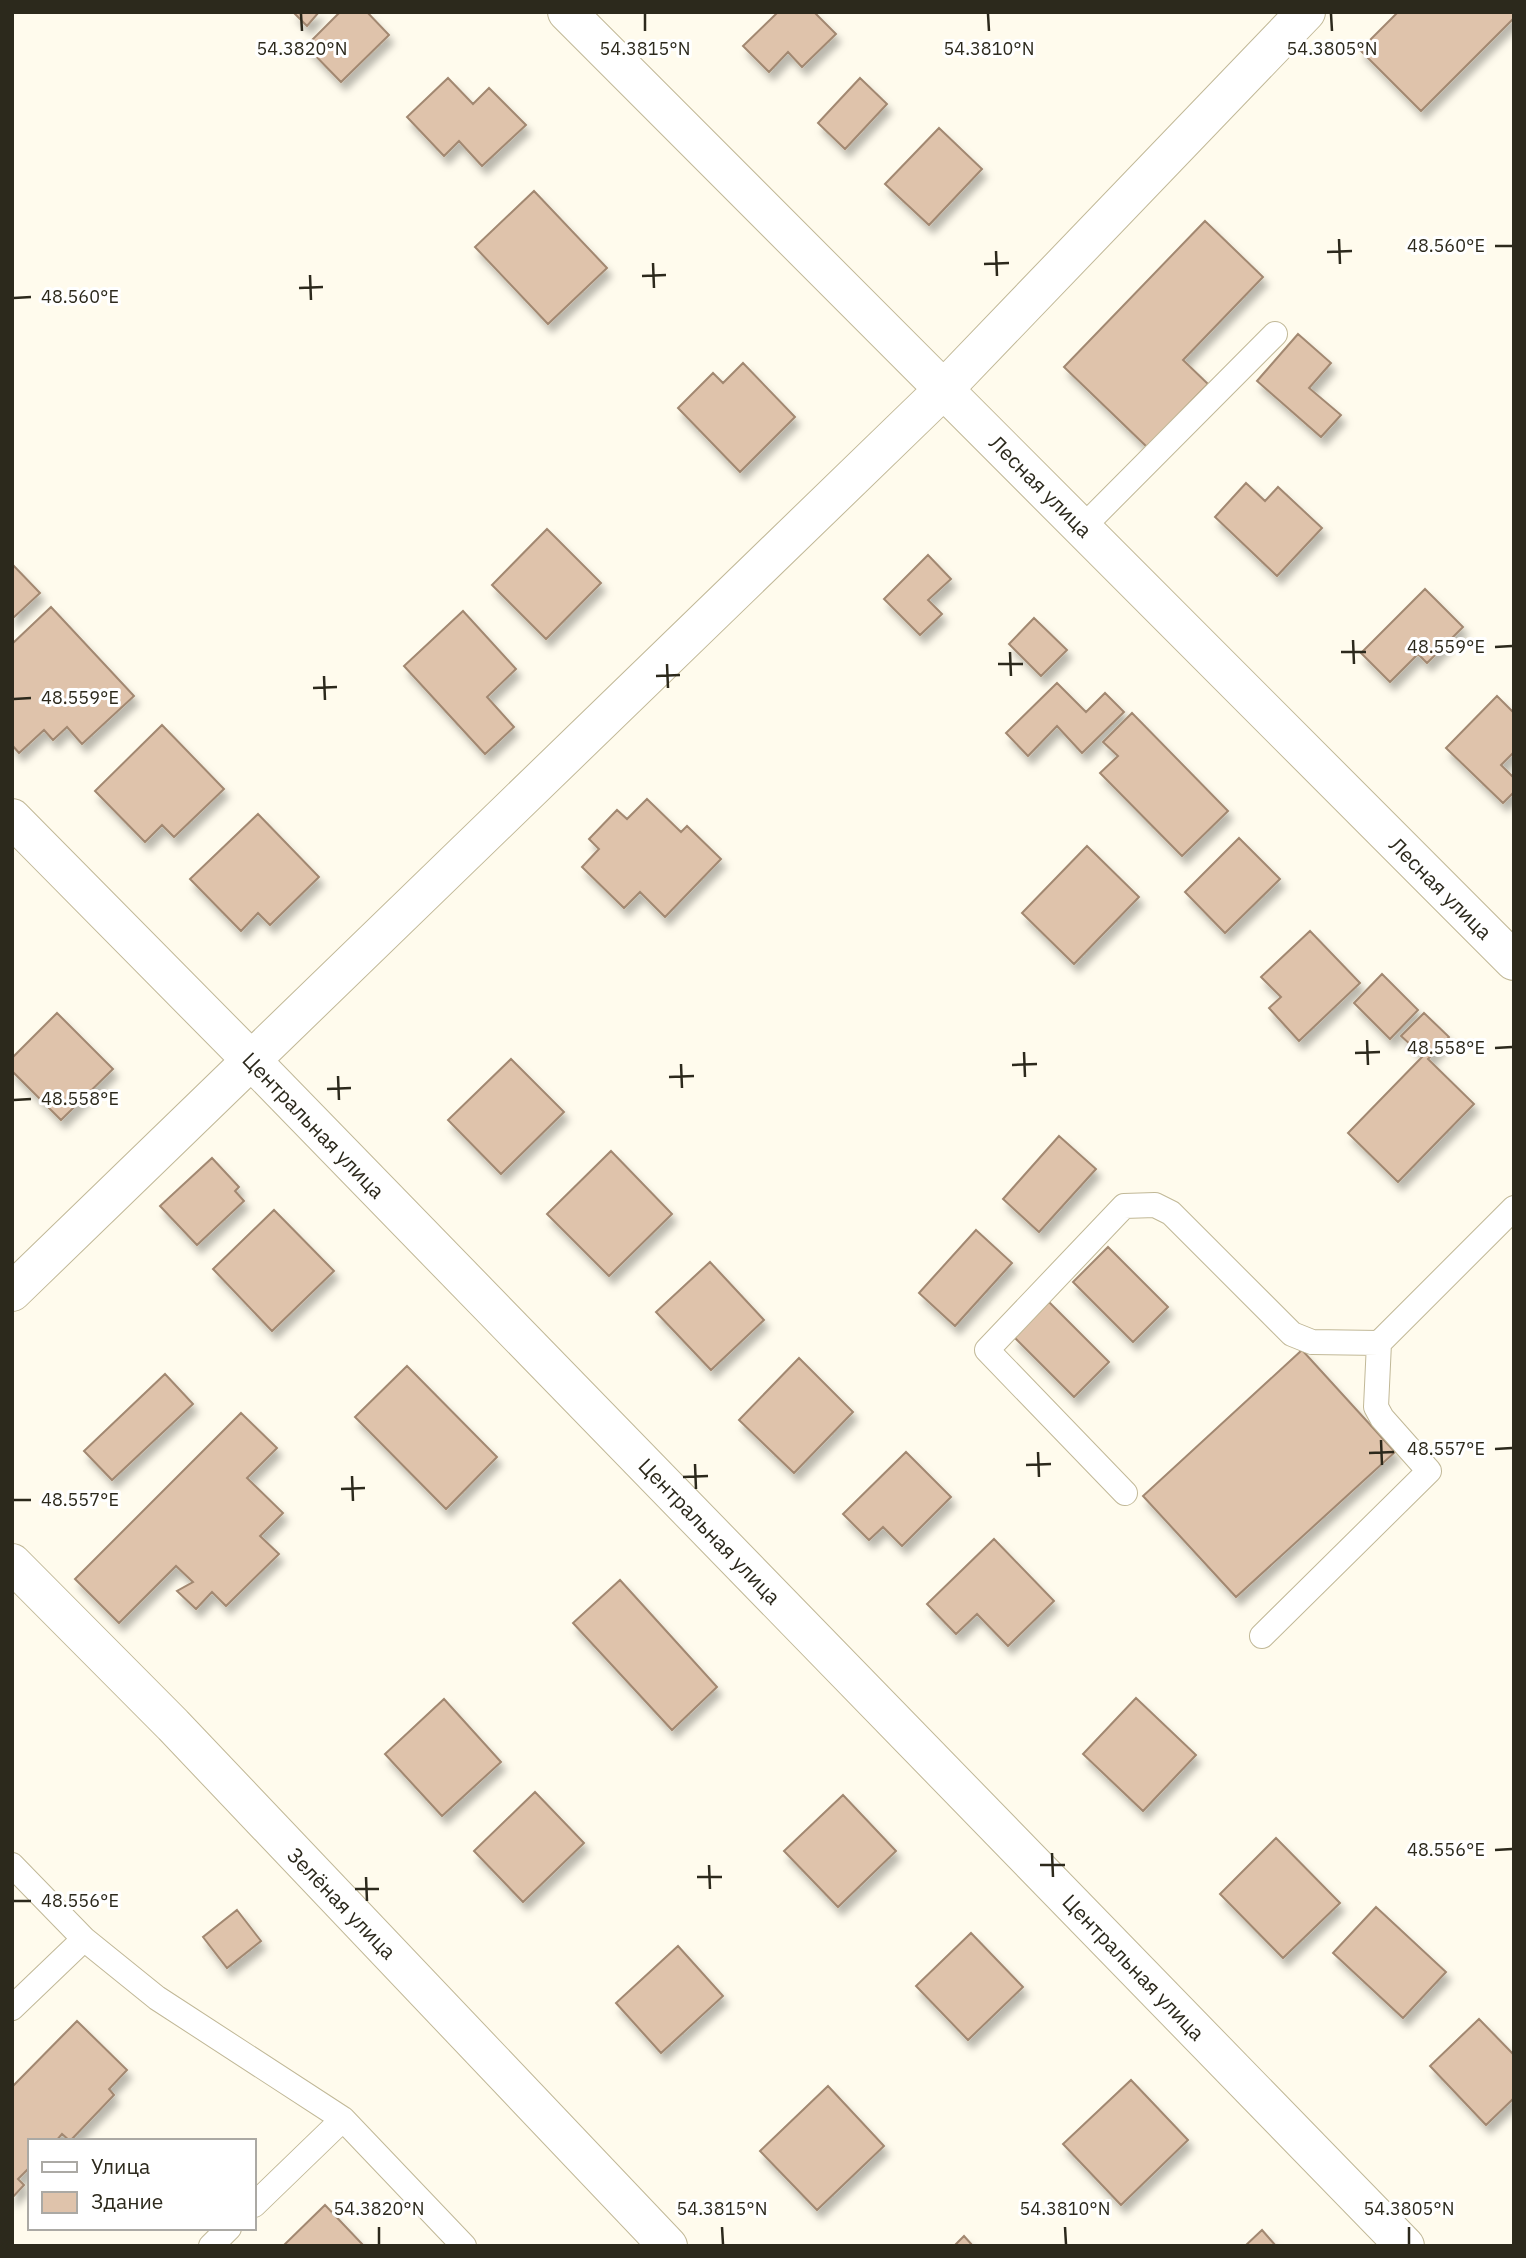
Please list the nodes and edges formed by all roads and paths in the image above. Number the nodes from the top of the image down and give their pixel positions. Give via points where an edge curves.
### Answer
1 (567, 12) edge
2 (1306, 12) edge
3 (1275, 334) dead end
4 (943, 390) junction
5 (1083, 527) junction
6 (12, 818) edge
7 (1514, 961) edge
8 (251, 1060) junction
9 (1514, 1208) edge
10 (12, 1292) edge
11 (1379, 1343) junction
12 (1125, 1493) dead end
13 (12, 1563) edge
14 (1262, 1636) dead end
15 (12, 1866) edge
16 (83, 1939) junction
17 (12, 2008) edge
18 (342, 2119) junction
19 (256, 2203) edge
20 (227, 2230) edge
21 (211, 2246) edge
22 (464, 2246) edge
23 (668, 2246) edge
24 (1405, 2246) edge

1 - 4 street, Лесная улица
2 - 4 street
3 - 5 lane
4 - 5 street, Лесная улица
4 - 8 street
5 - 7 street, Лесная улица
6 - 8 street, Центральная улица
8 - 10 street
8 - 24 street, Центральная улица
9 - 11 lane
11 - 12 lane via 1312,1342 1292,1334 1171,1213 1155,1205 1124,1206 987,1350
11 - 14 lane via 1376,1407 1429,1471
13 - 23 street, Зелёная улица via 173,1725
15 - 16 lane
16 - 17 lane
16 - 18 lane via 157,1998
18 - 19 lane
18 - 22 lane
20 - 21 lane

